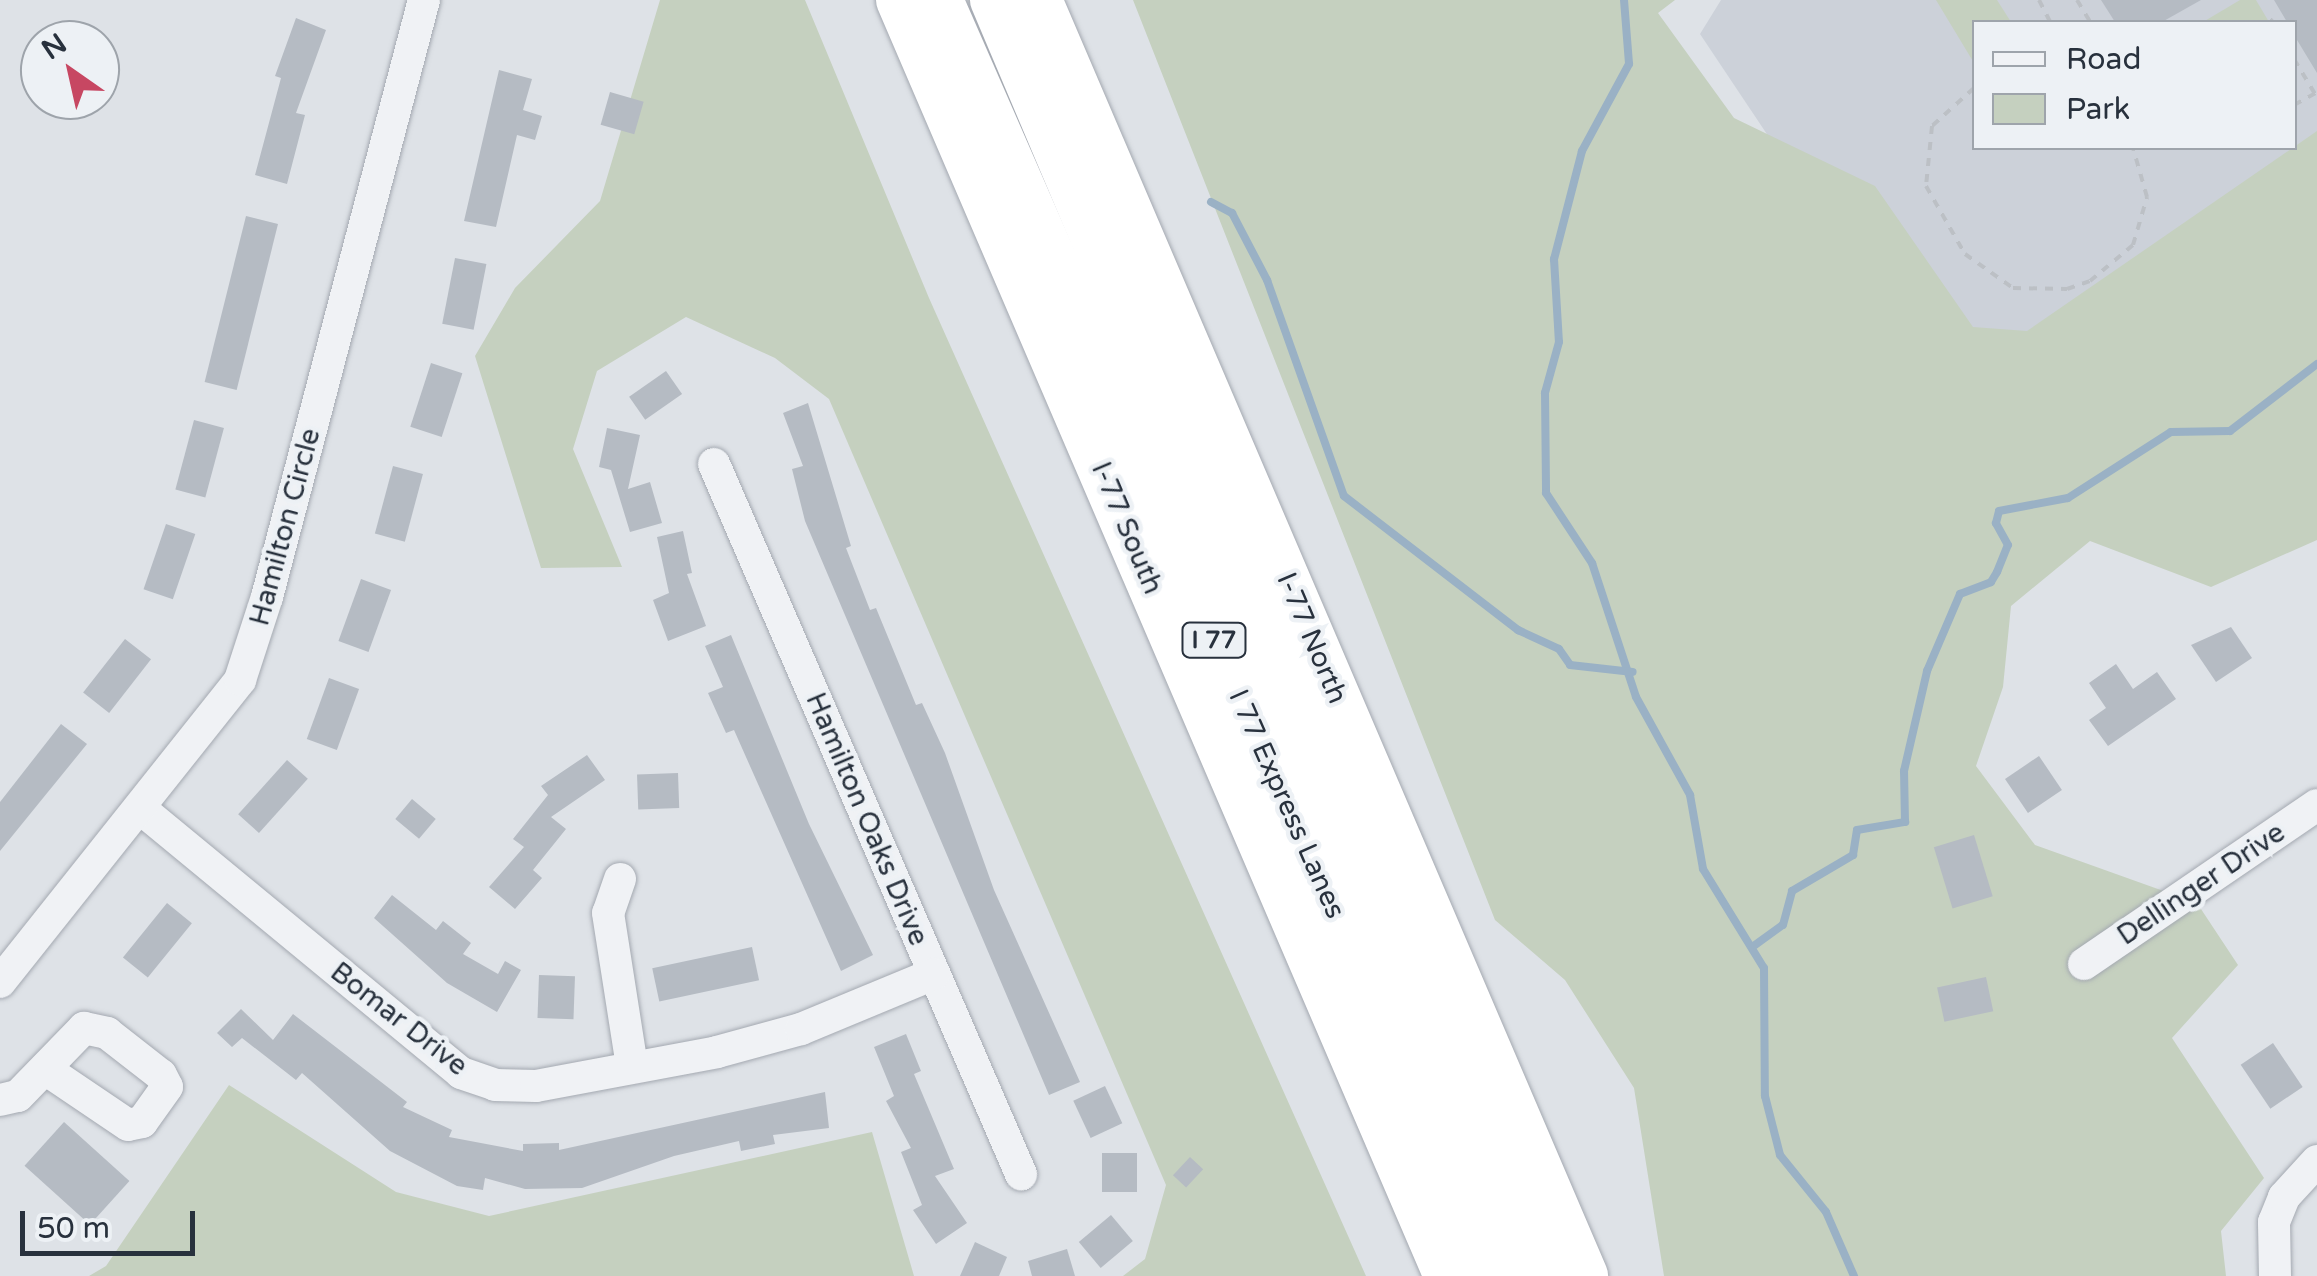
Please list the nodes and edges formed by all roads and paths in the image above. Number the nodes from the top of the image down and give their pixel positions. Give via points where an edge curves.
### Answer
1 (424, 0) edge
2 (900, 0) edge
3 (940, 0) edge
4 (994, 0) edge
5 (1038, 0) edge
6 (2297, 64) edge
7 (1972, 90) edge
8 (2316, 93) edge
9 (2134, 150) edge
10 (714, 464) dead end
11 (2317, 805) edge
12 (141, 809) junction
13 (620, 879) dead end
14 (2084, 964) dead end
15 (934, 974) junction
16 (0, 982) edge
17 (632, 1068) junction
18 (45, 1069) dead end
19 (0, 1100) edge
20 (2317, 1161) edge
21 (1021, 1174) dead end
22 (1448, 1276) edge
23 (1497, 1276) edge
24 (1544, 1276) edge
25 (1584, 1276) edge
26 (2275, 1276) edge

1 - 12 street, Hamilton Circle via 254,646 228,700
2 - 22 highway, I-77 South / I 77
3 - 23 highway, I 77 Express Lanes / I 77
4 - 24 highway, I 77 Express Lanes / I 77 via 1323,777
5 - 25 highway, I-77 North
6 - 8 path
7 - 9 path via 1932,126 1926,186 1964,254 2013,288 2078,285 2112,268 2133,246 2148,197
10 - 15 street, Hamilton Oaks Drive
11 - 14 street, Dellinger Drive
12 - 16 street, Hamilton Circle
12 - 17 street, Bomar Drive via 461,1073 496,1086 536,1086
13 - 17 street via 608,913
15 - 17 street, Bomar Drive via 801,1029
15 - 21 street, Hamilton Oaks Drive
18 - 19 street via 18,1096
20 - 26 street via 2284,1197 2274,1222

